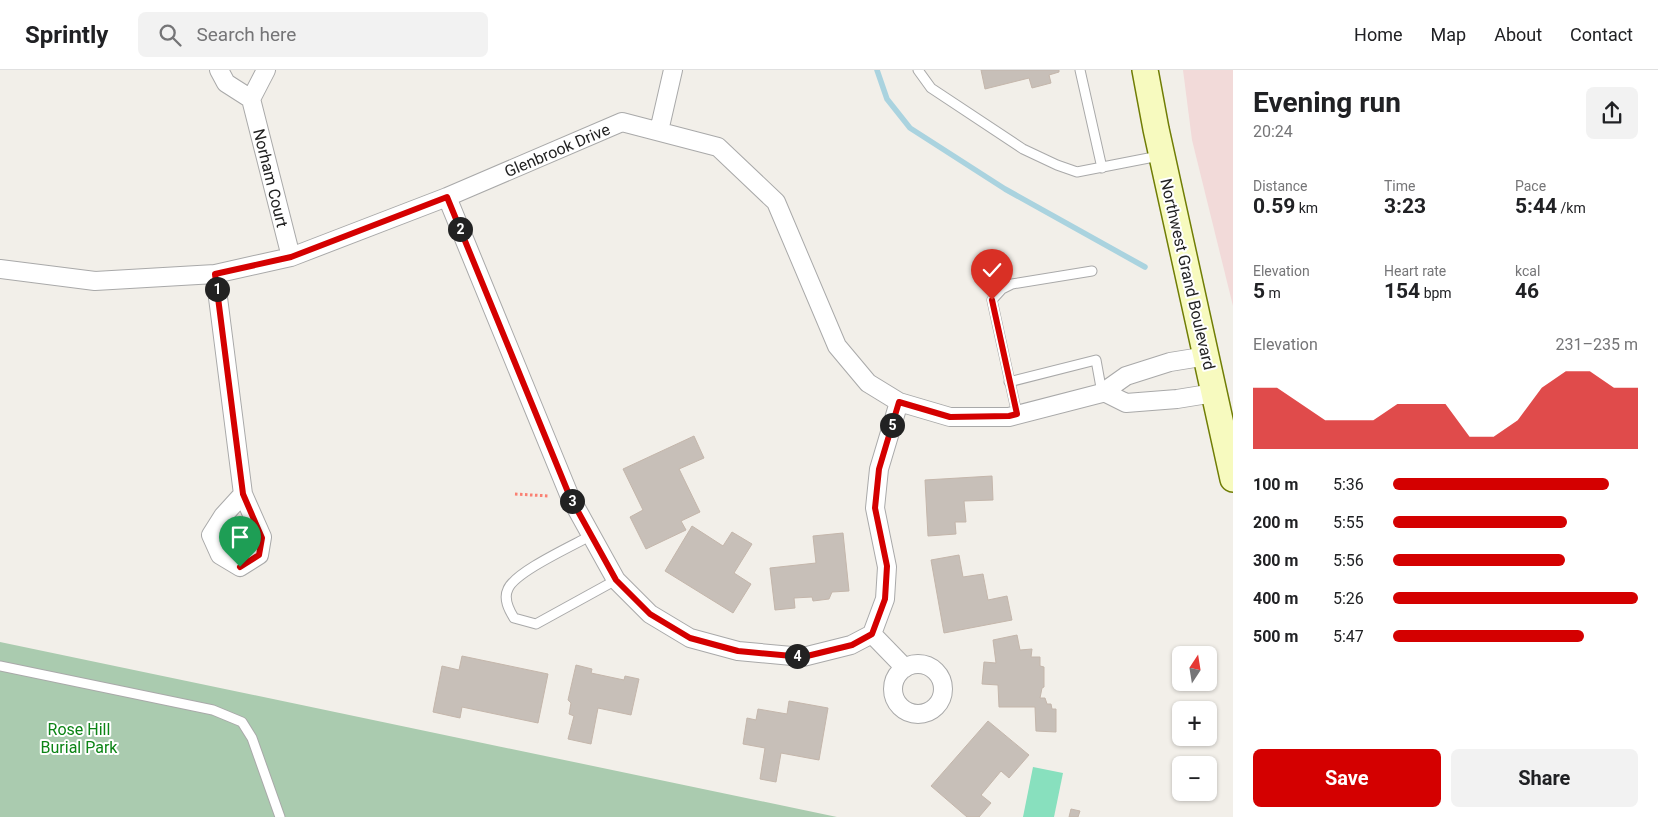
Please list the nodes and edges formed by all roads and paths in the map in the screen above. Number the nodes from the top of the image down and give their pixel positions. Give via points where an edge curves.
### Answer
1 (219, 70) edge
2 (266, 70) edge
3 (673, 70) edge
4 (918, 70) edge
5 (1080, 70) edge
6 (1145, 70) edge
7 (251, 99) junction
8 (659, 131) junction
9 (1162, 156) junction
10 (1102, 168) junction
11 (447, 197) junction
12 (291, 257) junction
13 (0, 269) edge
14 (1092, 271) dead end
15 (215, 274) junction
16 (1207, 356) junction
17 (1009, 382) junction
18 (1103, 392) junction
19 (1214, 393) junction
20 (899, 402) junction
21 (1017, 414) junction
22 (1230, 454) edge
23 (1233, 479) edge
24 (243, 494) dead end
25 (514, 494) dead end
26 (534, 496) dead end
27 (590, 536) junction
28 (616, 580) junction
29 (872, 634) junction
30 (0, 666) edge
31 (905, 668) dead end
32 (280, 817) edge

1 - 7 street via 226,83
2 - 7 street
3 - 8 street
4 - 10 lane via 931,88 1023,148 1077,172
5 - 10 lane
6 - 9 main road, Northwest Grand Boulevard
7 - 12 street, Norham Court
8 - 11 street, Glenbrook Drive via 622,122
8 - 20 street, Glenbrook Drive via 718,147 776,202 837,346 868,383
9 - 10 lane
9 - 16 main road, Northwest Grand Boulevard
11 - 12 street, Glenbrook Drive
11 - 27 street via 570,497
12 - 15 street, Glenbrook Drive
13 - 15 street, Glenbrook Drive via 94,281
14 - 17 lane via 1012,284 995,294 992,305
15 - 24 street
16 - 18 street, Glenbrook Drive via 1170,362 1126,376
16 - 19 main road, Northwest Grand Boulevard
17 - 18 lane via 1096,360
17 - 21 lane
18 - 19 street via 1126,403
18 - 21 street, Glenbrook Drive
19 - 22 main road, Northwest Grand Boulevard
20 - 21 street, Glenbrook Drive via 950,417
20 - 29 street via 879,469 875,508 887,566 885,599
22 - 23 main road, Northwest Grand Boulevard
25 - 26 path
27 - 28 street
27 - 28 lane via 520,575 507,589 507,606 514,618 536,624
28 - 29 street via 650,614 683,633 738,651 803,657 852,645
29 - 31 street
30 - 32 lane via 213,710 242,722 252,738

